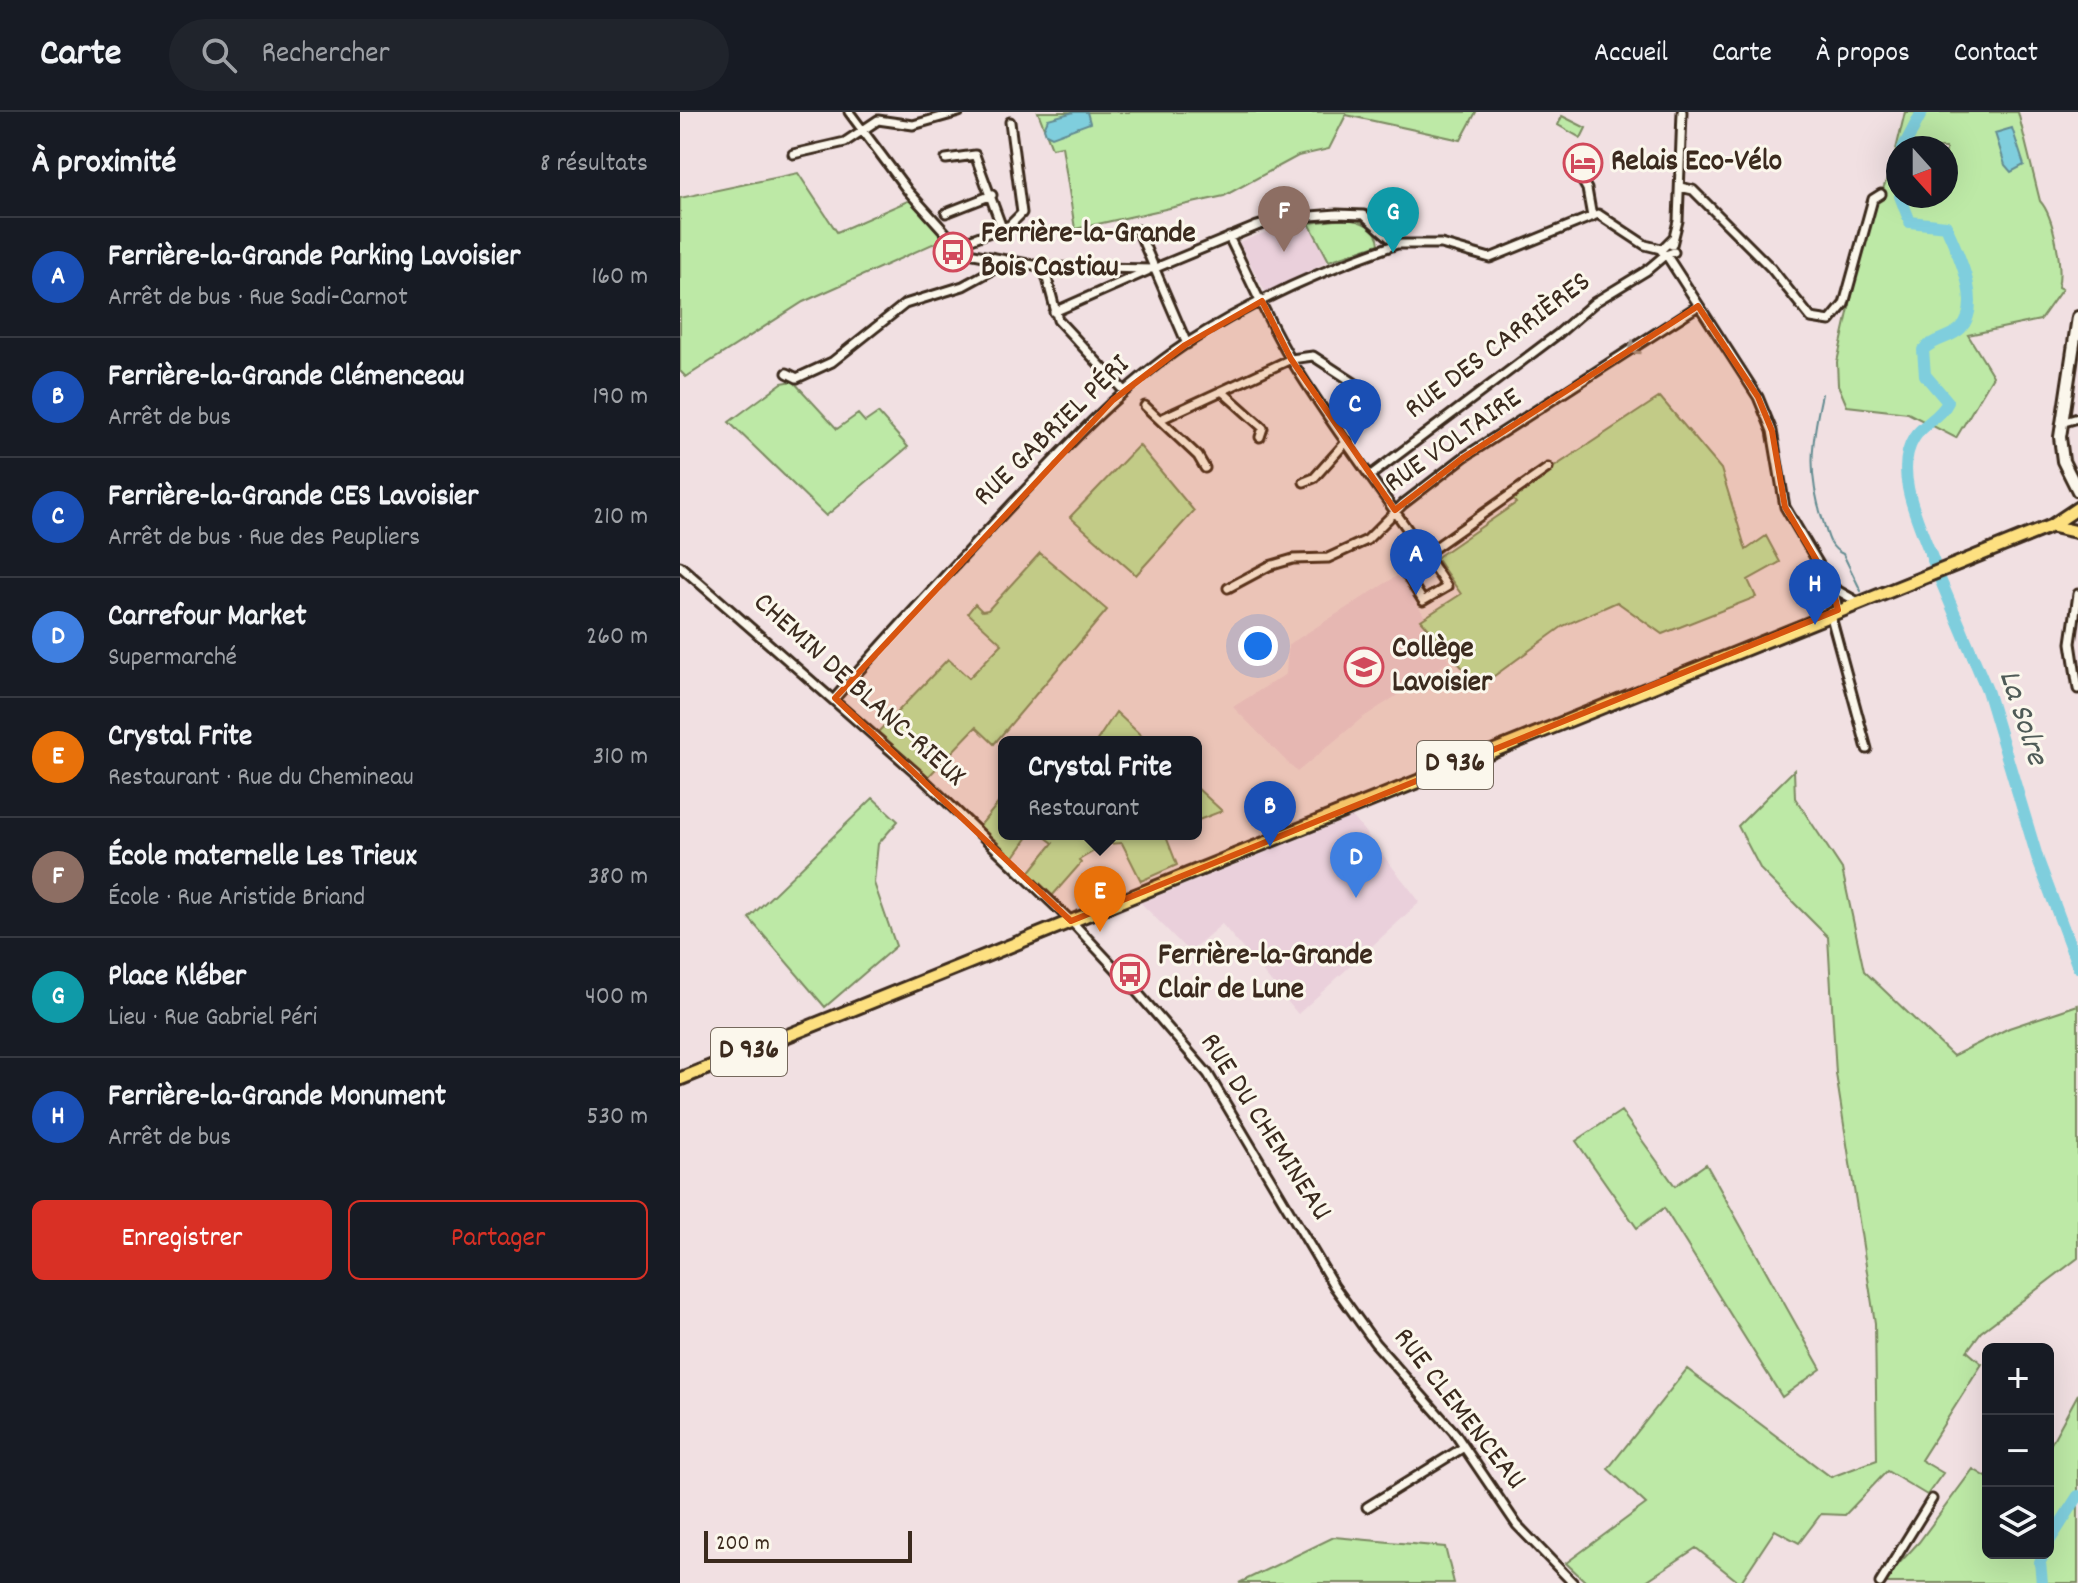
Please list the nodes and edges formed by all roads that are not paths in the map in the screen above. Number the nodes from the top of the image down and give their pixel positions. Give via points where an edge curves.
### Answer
1 (849, 112) edge
2 (959, 112) edge
3 (1682, 112) edge
4 (1010, 122) dead end
5 (866, 131) junction
6 (793, 154) dead end
7 (946, 159) dead end
8 (1579, 175) dead end
9 (1680, 187) junction
10 (1881, 194) dead end
11 (992, 195) junction
12 (946, 213) dead end
13 (1595, 216) junction
14 (1002, 228) junction
15 (1138, 230) dead end
16 (1229, 237) junction
17 (1397, 244) junction
18 (955, 245) junction
19 (1666, 250) junction
20 (1009, 261) junction
21 (1044, 267) junction
22 (1153, 269) junction
23 (1262, 301) junction
24 (1698, 306) junction
25 (1054, 312) junction
26 (2078, 317) edge
27 (1187, 344) junction
28 (1291, 359) junction
29 (787, 373) dead end
30 (1365, 390) dead end
31 (1124, 391) junction
32 (1224, 393) junction
33 (1145, 406) dead end
34 (2078, 418) edge
35 (1161, 419) junction
36 (2061, 423) junction
37 (1260, 437) dead end
38 (1347, 441) junction
39 (1205, 468) dead end
40 (1548, 468) dead end
41 (1371, 475) junction
42 (1304, 482) dead end
43 (2078, 491) edge
44 (1396, 510) junction
45 (2075, 515) edge
46 (1427, 557) junction
47 (680, 566) edge
48 (1228, 588) dead end
49 (1833, 588) junction
50 (2078, 594) edge
51 (1858, 602) junction
52 (1834, 611) junction
53 (2074, 641) edge
54 (2078, 689) edge
55 (835, 698) junction
56 (1867, 749) dead end
57 (1071, 921) junction
58 (680, 1079) edge
59 (1317, 1257) joint
60 (1464, 1447) junction
61 (1932, 1499) dead end
62 (1367, 1507) dead end
63 (1573, 1583) edge
64 (1880, 1583) edge

1 - 5 street
2 - 5 street via 913,125 878,120
3 - 9 street
4 - 14 street via 1022,213
5 - 6 street via 845,142
5 - 18 street via 874,148
7 - 11 street via 975,155
8 - 13 street
9 - 10 street via 1693,190 1742,237 1811,318 1825,322 1844,304 1873,199
9 - 19 street
11 - 12 street
11 - 14 street
13 - 17 street, RUE GABRIEL PÉRI via 1490,258 1441,244
13 - 19 street via 1645,245
14 - 18 street
15 - 22 street
16 - 17 street via 1285,218 1358,214
16 - 22 street
16 - 23 street
17 - 23 street, RUE GABRIEL PÉRI via 1313,274
18 - 20 street via 963,252
19 - 24 street
19 - 41 street, RUE DES CARRIÈRES
20 - 21 street
20 - 29 street via 963,286 896,309 877,329 810,373 797,378
21 - 22 street
21 - 25 street
22 - 25 street
22 - 27 street
23 - 27 street, RUE GABRIEL PÉRI
23 - 28 street
24 -> 44 street, RUE VOLTAIRE via 1464,457
24 - 49 street via 1758,397 1772,431 1785,507
25 - 31 street
26 - 36 street
27 - 31 street, RUE GABRIEL PÉRI
28 - 30 street via 1313,356
28 - 32 street
28 - 38 street
31 - 55 street, RUE GABRIEL PÉRI via 947,573
32 - 35 street
32 - 37 street via 1263,428
33 - 35 street
34 - 36 street
35 - 39 street
36 - 43 street via 2061,455
38 - 41 street
38 - 42 street via 1314,478
40 - 46 street
41 - 44 street
44 - 46 street
44 - 48 street, RUE VOLTAIRE via 1380,530 1347,551 1328,558 1293,559
45 - 51 main road, D 936
46 - 46 street via 1447,587 1423,601 1406,574
47 - 55 street, CHEMIN DE BLANC-RIEUX
49 - 51 street
49 - 52 street
50 - 53 street
51 - 52 main road, D 936
52 - 56 street
52 - 57 main road, D 936
53 - 54 street
55 - 57 street, CHEMIN DE BLANC-RIEUX
57 - 58 main road, D 936
57 - 59 street, RUE DU CHEMINEAU via 1208,1074
59 - 60 street, RUE CLEMENCEAU via 1375,1343
60 - 62 street
60 - 63 street, RUE CLEMENCEAU via 1517,1525
61 - 64 street

